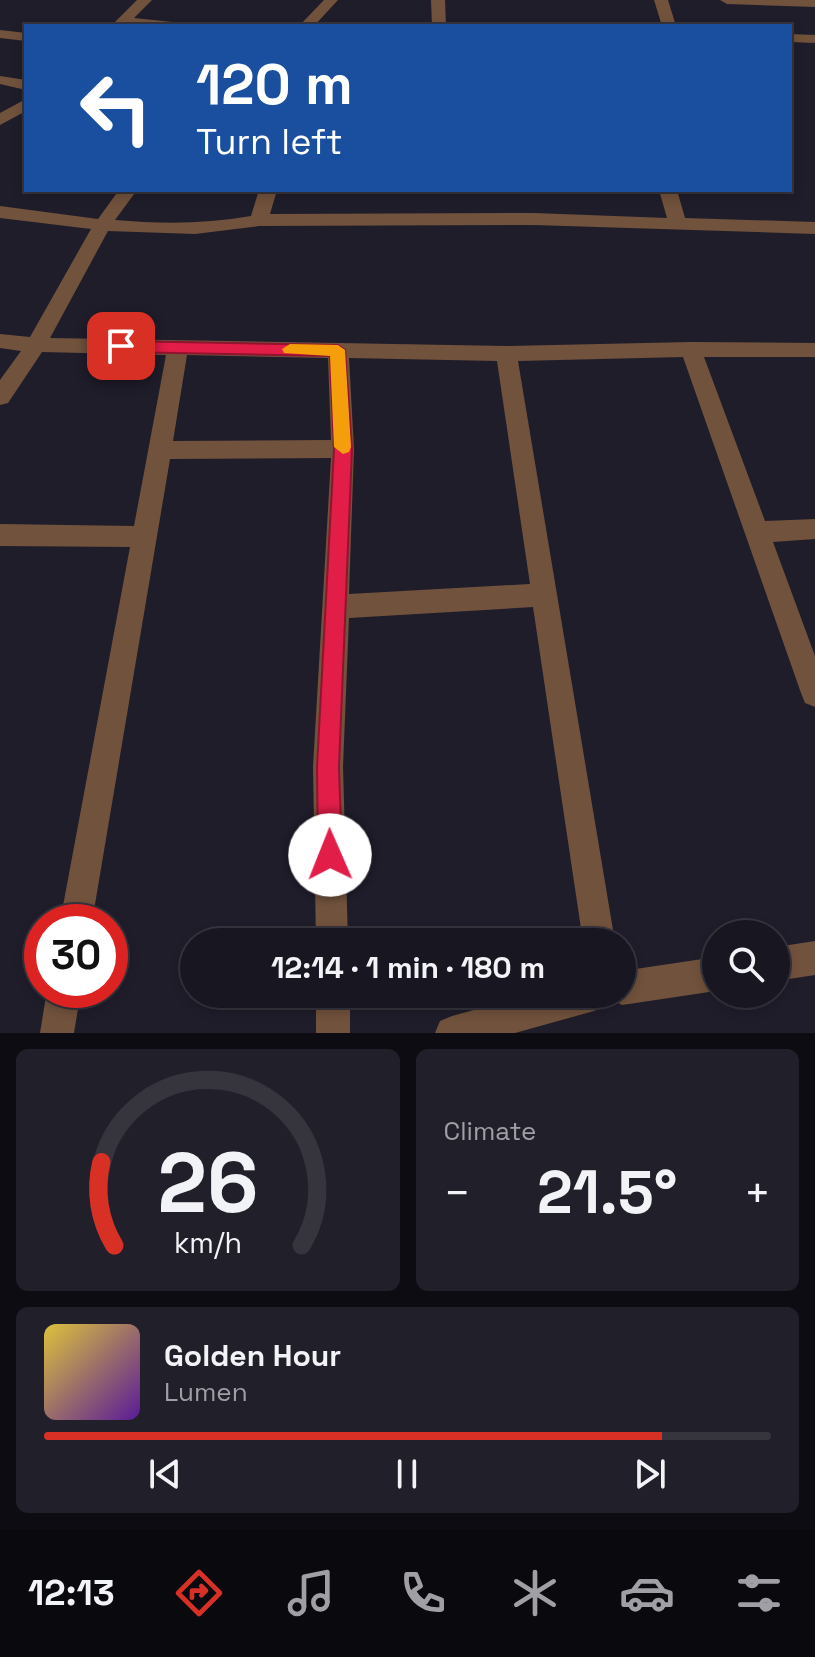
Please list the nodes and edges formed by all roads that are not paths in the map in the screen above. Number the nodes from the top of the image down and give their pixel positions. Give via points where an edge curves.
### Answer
1 (145, 0) edge
2 (331, 0) edge
3 (438, 0) edge
4 (661, 0) edge
5 (727, 0) edge
6 (815, 3) edge
7 (121, 24) edge
8 (308, 24) edge
9 (439, 24) edge
10 (668, 24) edge
11 (0, 34) edge
12 (24, 37) edge
13 (792, 38) edge
14 (815, 39) edge
15 (0, 80) edge
16 (24, 85) edge
17 (24, 105) edge
18 (0, 120) edge
19 (127, 192) edge
20 (267, 192) edge
21 (669, 192) edge
22 (0, 212) edge
23 (259, 220) junction
24 (678, 224) junction
25 (102, 226) junction
26 (815, 228) edge
27 (0, 341) edge
28 (36, 345) junction
29 (178, 347) junction
30 (691, 349) junction
31 (338, 350) junction
32 (815, 350) edge
33 (506, 354) junction
34 (0, 397) edge
35 (343, 449) junction
36 (160, 450) junction
37 (815, 529) edge
38 (757, 532) junction
39 (0, 535) edge
40 (144, 537) junction
41 (544, 595) junction
42 (336, 607) junction
43 (809, 657) edge
44 (815, 693) edge
45 (79, 904) edge
46 (332, 928) edge
47 (597, 928) edge
48 (815, 958) edge
49 (790, 962) edge
50 (702, 976) edge
51 (636, 986) edge
52 (61, 1008) edge
53 (333, 1008) edge
54 (543, 1008) edge
55 (57, 1033) edge
56 (333, 1033) edge
57 (452, 1033) edge

1 - 7 street
2 - 8 street
3 - 9 street
4 - 10 street
5 - 6 street
11 - 12 street
13 - 14 street
15 - 16 street
17 - 18 street
19 - 25 street
20 - 23 street
21 - 24 street
22 - 25 street
23 - 24 street
23 - 25 street via 220,229
24 - 26 street
25 - 28 street
27 - 28 street
28 - 29 street
28 - 34 street
29 - 31 street
29 - 36 street
30 - 32 street
30 - 33 street
30 - 38 street
31 - 33 street
31 - 35 street
33 - 41 street
35 - 36 street
35 - 42 street
36 - 40 street
37 - 38 street
38 - 43 street
39 - 40 street
40 - 45 street
41 - 42 street
41 - 47 street
42 - 46 street via 328,767
43 - 44 street
48 - 49 street
50 - 51 street
52 - 55 street
53 - 56 street
54 - 57 street

